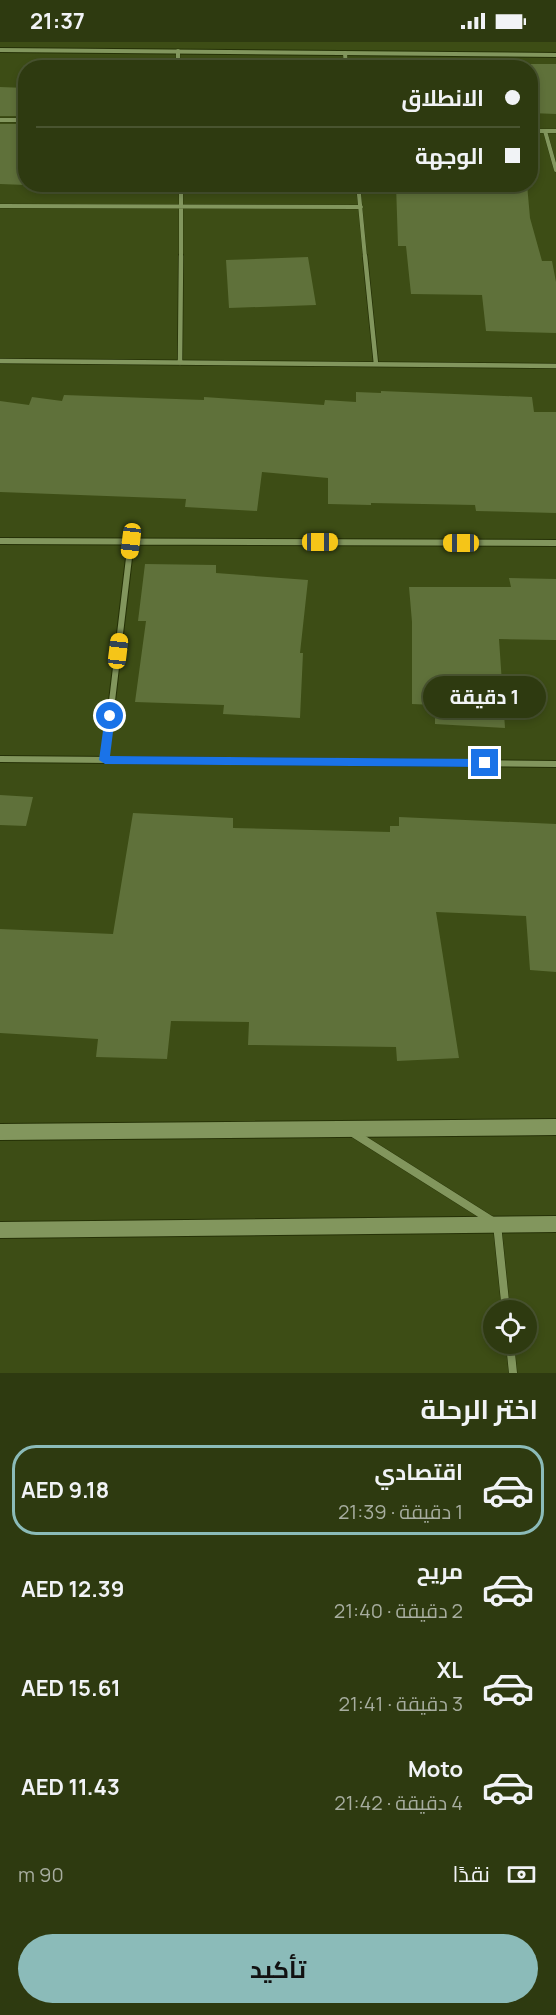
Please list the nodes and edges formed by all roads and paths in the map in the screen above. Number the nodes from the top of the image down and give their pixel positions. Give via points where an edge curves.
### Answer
1 (0, 50) edge
2 (178, 51) junction
3 (345, 53) junction
4 (556, 55) edge
5 (178, 60) edge
6 (345, 60) edge
7 (0, 120) edge
8 (18, 120) edge
9 (538, 131) edge
10 (545, 131) junction
11 (556, 131) edge
12 (556, 170) edge
13 (181, 192) edge
14 (359, 192) edge
15 (0, 206) edge
16 (181, 207) junction
17 (361, 207) junction
18 (0, 362) edge
19 (180, 363) junction
20 (376, 364) junction
21 (556, 366) edge
22 (0, 541) edge
23 (131, 541) junction
24 (556, 543) edge
25 (0, 759) edge
26 (105, 760) junction
27 (556, 764) edge
28 (556, 1127) edge
29 (348, 1129) junction
30 (0, 1132) edge
31 (497, 1224) junction
32 (556, 1224) edge
33 (0, 1230) edge
34 (505, 1300) edge
35 (511, 1354) edge
36 (513, 1373) edge

1 - 2 street
2 - 3 street
2 - 5 street
3 - 4 street
3 - 6 street
7 - 8 street
9 - 10 street
10 - 11 street
10 - 12 street
13 - 16 street
14 - 17 street
15 - 16 street
16 - 17 street
16 - 19 street
17 - 20 street
18 - 19 street
19 - 20 street
20 - 21 street
22 - 23 street
23 - 24 street
23 - 26 street
25 - 26 street
26 - 27 street
28 - 29 street
29 - 30 street
29 - 31 street
31 - 32 street
31 - 33 street
31 - 34 street
35 - 36 street

